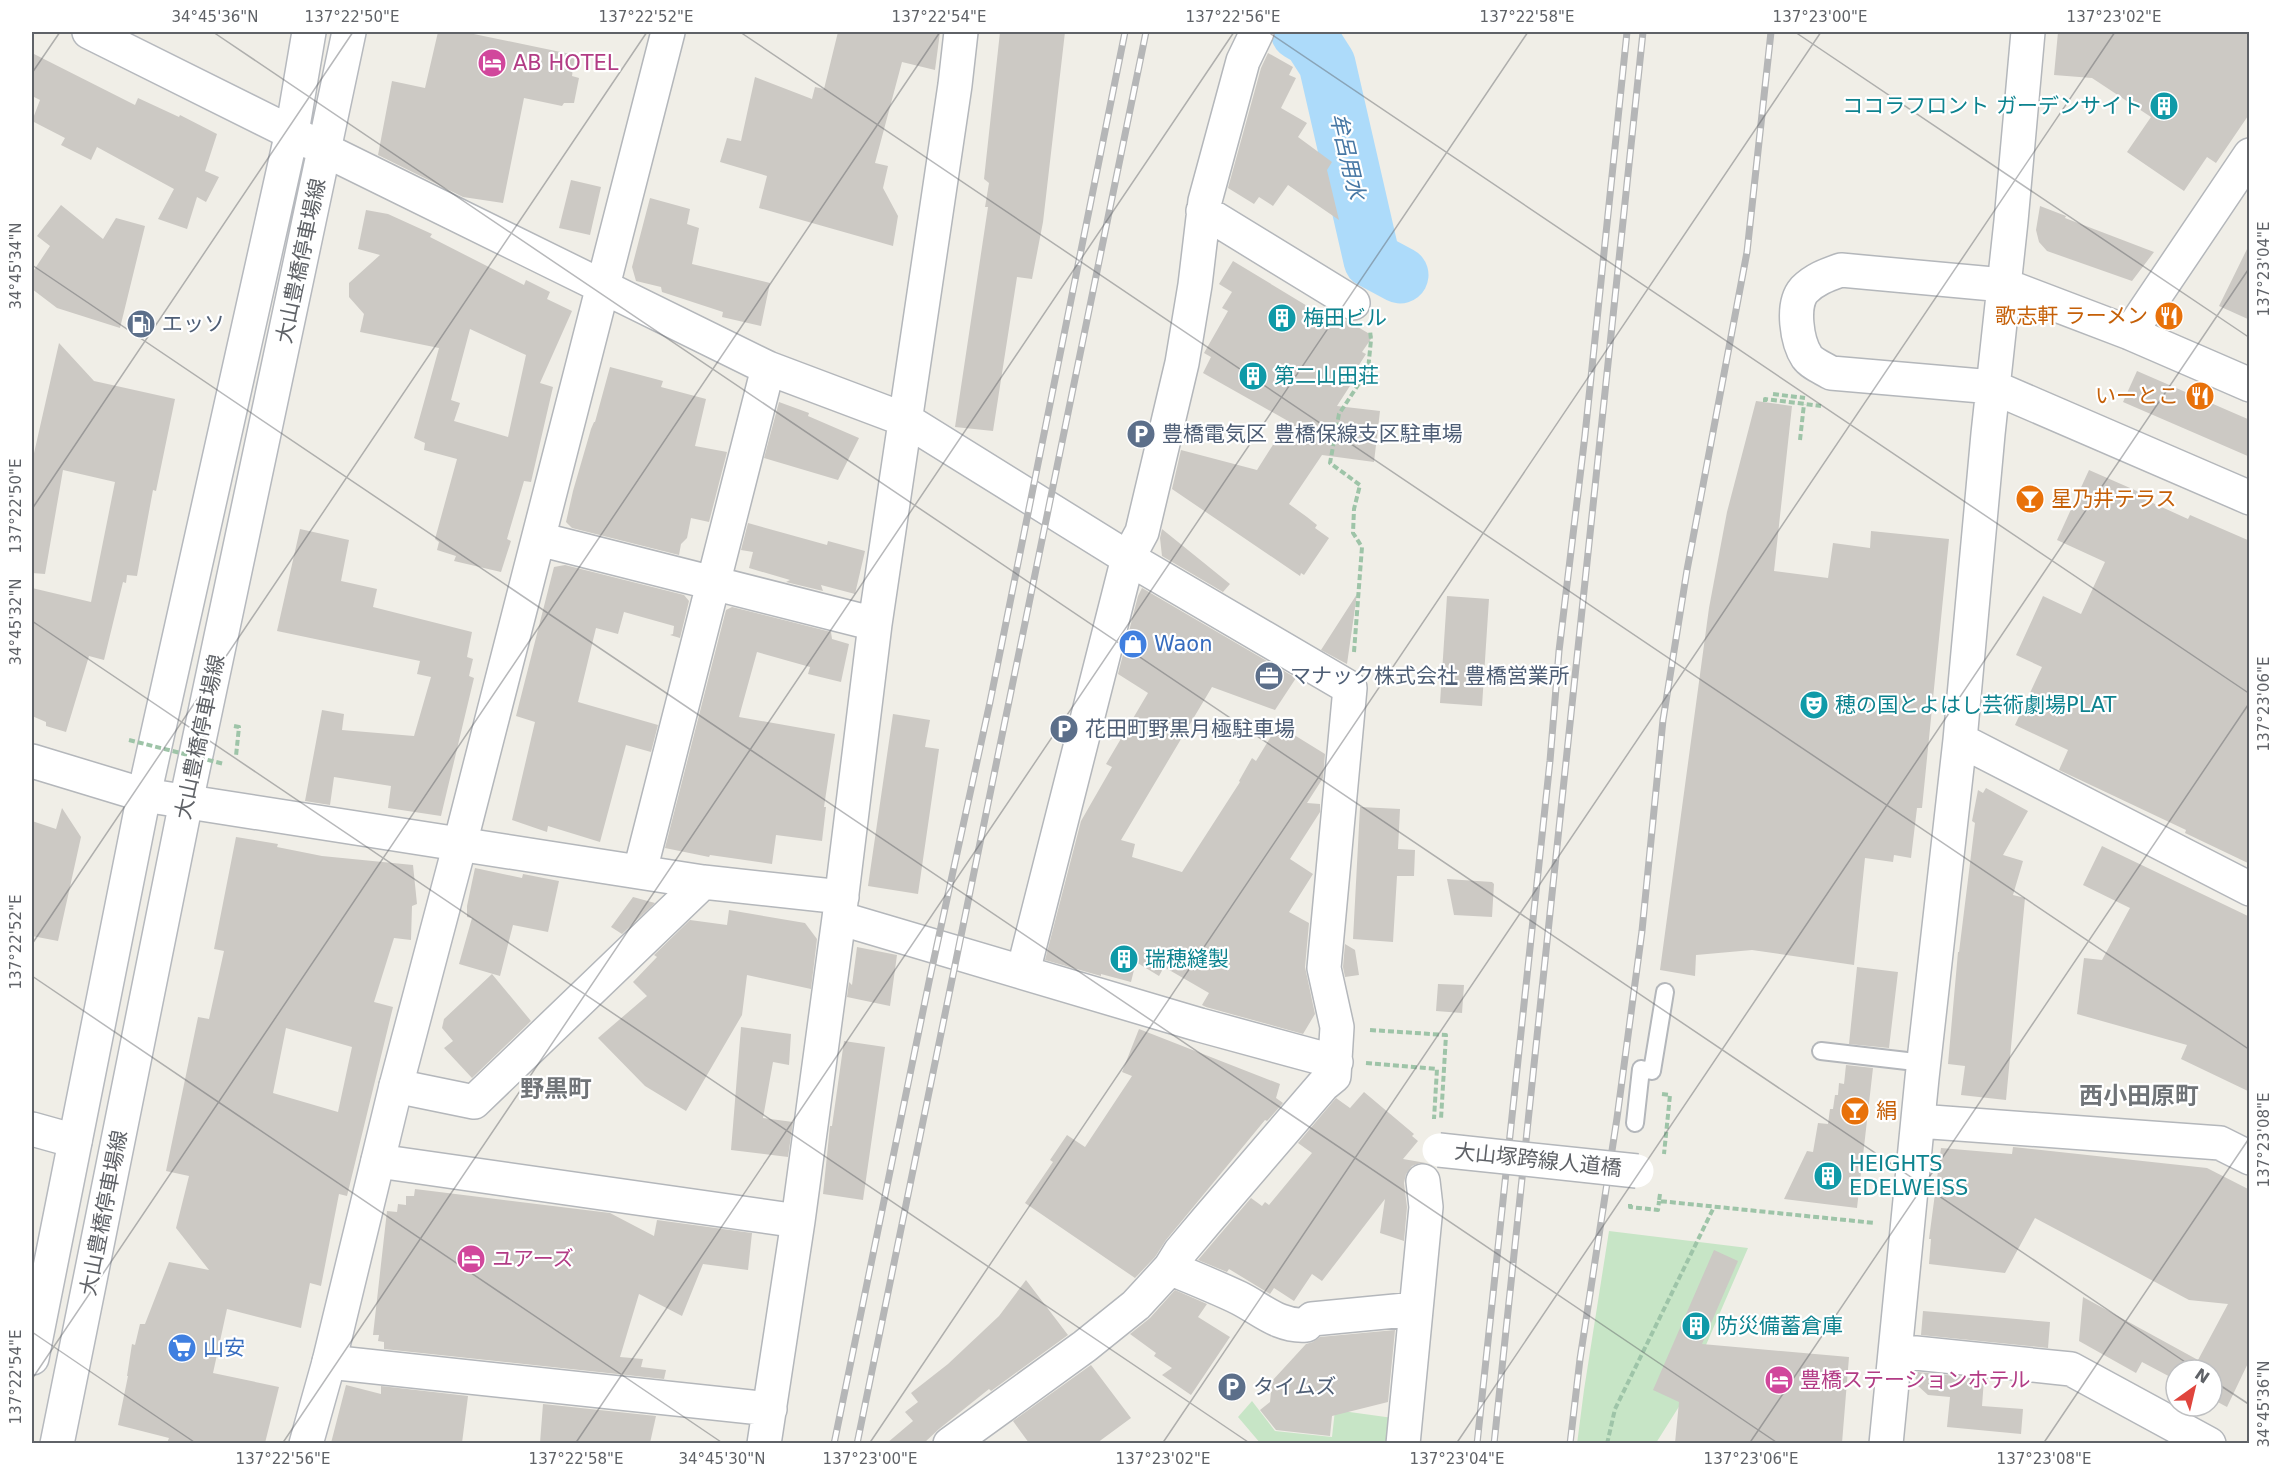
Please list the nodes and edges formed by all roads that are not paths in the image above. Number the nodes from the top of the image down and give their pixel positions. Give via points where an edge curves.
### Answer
1 (89, 32) edge
2 (309, 32) edge
3 (349, 32) edge
4 (668, 32) edge
5 (961, 32) edge
6 (1257, 32) edge
7 (2028, 32) edge
8 (292, 132) junction
9 (324, 150) junction
10 (2250, 155) edge
11 (1203, 211) junction
12 (2004, 285) junction
13 (604, 287) junction
14 (1353, 303) road end
15 (2130, 333) junction
16 (768, 368) junction
17 (2250, 385) edge
18 (1993, 387) junction
19 (906, 420) junction
20 (2250, 498) edge
21 (539, 539) junction
22 (1128, 558) junction
23 (712, 582) junction
24 (875, 624) junction
25 (1960, 740) junction
26 (32, 760) edge
27 (144, 795) junction
28 (186, 802) junction
29 (460, 844) junction
30 (640, 871) junction
31 (703, 882) junction
32 (2250, 889) edge
33 (840, 908) junction
34 (1023, 972) junction
35 (1665, 992) dead end
36 (1821, 1051) dead end
37 (1336, 1062) junction
38 (1924, 1063) junction
39 (396, 1086) junction
40 (1918, 1121) junction
41 (1635, 1123) dead end
42 (32, 1130) edge
43 (1436, 1136) road end
44 (75, 1141) junction
45 (2250, 1158) edge
46 (378, 1161) junction
47 (1423, 1181) dead end
48 (1642, 1187) road end
49 (798, 1221) junction
50 (1170, 1268) junction
51 (1416, 1309) junction
52 (33, 1345) edge
53 (1896, 1351) junction
54 (329, 1362) junction
55 (770, 1409) junction
56 (57, 1443) edge
57 (306, 1443) edge
58 (764, 1443) edge
59 (950, 1443) edge
60 (1402, 1443) edge
61 (1886, 1443) edge
62 (2210, 1443) edge

1 - 8 street
2 - 8 street, 大山豊橋停車場線
3 - 9 street, 大山豊橋停車場線
4 - 13 street
5 - 19 street
6 - 11 street via 1243,61
7 - 12 street
8 - 9 street
8 - 27 street, 大山豊橋停車場線
9 - 13 street
9 - 28 street, 大山豊橋停車場線
10 - 15 street
11 - 14 street
11 - 22 street via 1182,363 1142,532
12 - 15 street
12 - 18 street
12 - 18 street via 1841,270 1818,278 1802,292 1796,317 1798,340 1809,359 1831,373
13 - 16 street
13 - 21 street
15 - 17 street
16 - 19 street
16 - 23 street
18 - 20 street
18 - 25 street
19 - 22 street
19 - 24 street
21 - 23 street
21 - 29 street
22 - 34 street
22 - 37 street via 1350,688 1324,968 1336,1027
23 - 24 street
23 - 30 street
24 - 33 street
25 - 32 street
25 - 38 street
26 - 27 street
27 - 28 street
27 - 44 street, 大山豊橋停車場線
28 - 29 street
28 - 56 street, 大山豊橋停車場線
29 - 30 street
29 - 39 street
30 - 31 street
31 - 33 street
31 - 39 street via 474,1102
33 - 34 street
33 - 49 street
34 - 37 street
35 - 41 lane via 1652,1071 1641,1069
36 - 38 lane
37 - 50 street via 1334,1076 1245,1175
38 - 40 street
39 - 46 street
40 - 45 street via 2220,1143
40 - 53 street
42 - 44 street
43 - 48 street, 大山塚跨線人道橋, bridge
44 - 52 street, 大山豊橋停車場線
46 - 49 street
46 - 54 street
47 - 51 street via 1426,1207
49 - 55 street
50 - 51 street via 1295,1326 1306,1325 1312,1318
50 - 59 street via 1136,1305 1099,1335
51 - 60 street
53 - 61 street
53 - 62 street via 2071,1369
54 - 55 street
54 - 57 street
55 - 58 street

